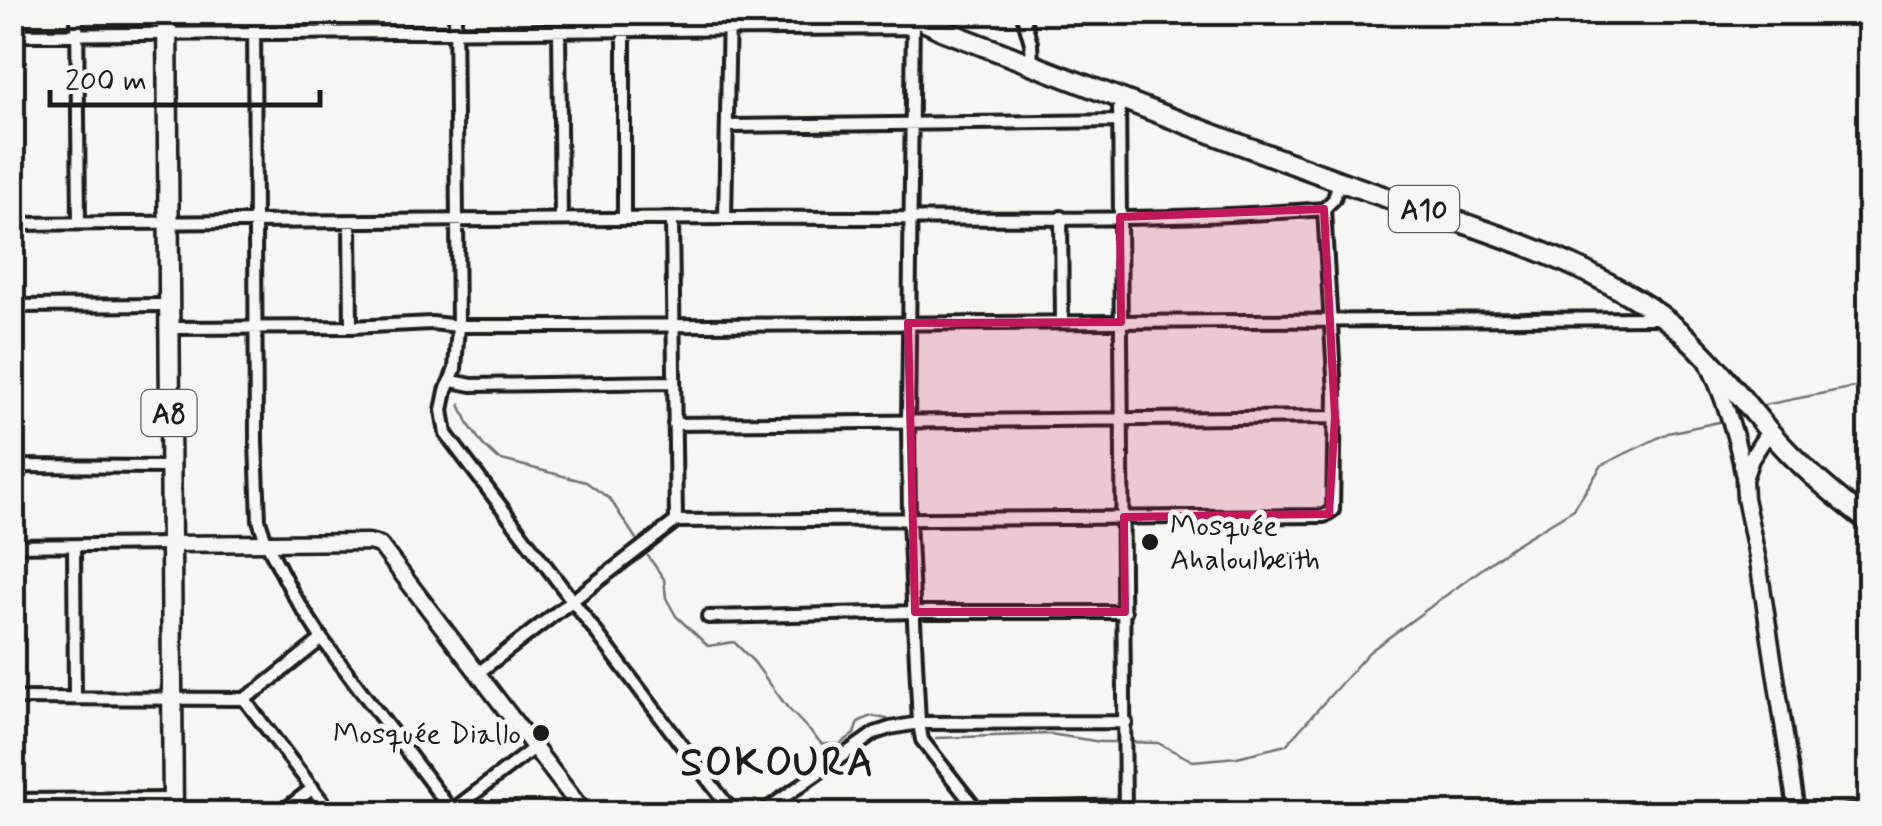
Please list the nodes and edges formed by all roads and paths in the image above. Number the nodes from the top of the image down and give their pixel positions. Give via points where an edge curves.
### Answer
1 (78, 12) edge
2 (167, 12) edge
3 (254, 12) edge
4 (455, 12) edge
5 (729, 12) edge
6 (1022, 12) edge
7 (910, 19) edge
8 (729, 29) junction
9 (455, 31) junction
10 (167, 32) junction
11 (254, 32) junction
12 (559, 32) junction
13 (624, 32) junction
14 (78, 34) junction
15 (12, 35) edge
16 (1032, 64) junction
17 (1119, 97) junction
18 (1120, 121) junction
19 (910, 124) junction
20 (727, 126) junction
21 (1340, 181) junction
22 (1324, 209) junction
23 (1061, 217) junction
24 (1120, 217) junction
25 (561, 218) junction
26 (725, 218) junction
27 (624, 219) junction
28 (672, 220) junction
29 (909, 220) junction
30 (457, 221) junction
31 (256, 222) junction
32 (350, 222) junction
33 (79, 223) junction
34 (169, 223) junction
35 (12, 224) edge
36 (169, 305) junction
37 (12, 306) edge
38 (1664, 318) junction
39 (1331, 320) junction
40 (1062, 322) junction
41 (1122, 322) junction
42 (908, 324) junction
43 (673, 325) junction
44 (458, 326) junction
45 (351, 327) junction
46 (170, 328) junction
47 (257, 328) junction
48 (1706, 357) junction
49 (452, 381) junction
50 (674, 382) junction
51 (1335, 417) junction
52 (1122, 421) junction
53 (908, 422) junction
54 (674, 424) junction
55 (1769, 431) junction
56 (12, 466) edge
57 (170, 466) junction
58 (1744, 479) junction
59 (1124, 517) junction
60 (909, 518) junction
61 (676, 521) junction
62 (1870, 523) edge
63 (266, 542) junction
64 (171, 544) junction
65 (12, 546) edge
66 (74, 546) junction
67 (572, 602) junction
68 (914, 612) junction
69 (1124, 612) junction
70 (708, 618) dead end
71 (322, 639) junction
72 (478, 673) junction
73 (12, 698) edge
74 (75, 698) junction
75 (172, 698) junction
76 (244, 698) junction
77 (1126, 722) junction
78 (919, 724) junction
79 (534, 747) junction
80 (313, 788) junction
81 (12, 800) edge
82 (173, 806) edge
83 (1870, 808) edge
84 (1125, 810) edge
85 (1047, 811) edge
86 (451, 812) edge
87 (279, 814) edge
88 (332, 814) edge
89 (585, 814) edge
90 (734, 814) edge
91 (760, 814) edge
92 (1796, 814) edge
93 (1836, 814) edge

1 - 14 street
2 - 10 main road, A8
3 - 11 street
4 - 9 street
5 - 8 street
6 - 16 street
7 - 8 street
7 - 16 main road, A10
7 - 19 street
8 - 13 street
8 - 20 street
9 - 11 street
9 - 12 street
9 - 30 street
10 - 11 street
10 - 14 street
10 - 34 main road, A8
11 - 31 street
12 - 13 street
12 - 25 street
13 - 27 street
14 - 15 street
14 - 33 street
16 - 17 main road, A10
17 - 18 street
17 - 21 main road, A10
18 - 19 street
18 - 24 street
19 - 20 street
19 - 29 street
20 - 26 street
21 - 22 street
21 - 38 main road, A10 via 1563,261
22 - 24 street
22 - 39 street
23 - 24 street
23 - 29 street
23 - 40 street
24 - 41 street
25 - 27 street
25 - 30 street
26 - 28 street
26 - 29 street
27 - 28 street
28 - 43 street
29 - 42 street
30 - 32 street
30 - 44 street
31 - 32 street
31 - 34 street
31 - 47 street
32 - 45 street
33 - 34 street
33 - 35 street
34 - 36 main road, A8
36 - 37 street
36 - 46 main road, A8
38 - 39 street
38 - 48 main road, A10
39 - 41 street
39 - 51 street
40 - 41 street
40 - 42 street
41 - 52 street
42 - 43 street
42 - 53 street
43 - 44 street
43 - 50 street
44 - 45 street
44 - 49 street
45 - 47 street
46 - 47 street
46 - 57 main road, A8
47 - 63 street via 257,494
48 - 55 main road, A10
48 - 58 street via 1726,402
49 - 50 street
49 - 67 street via 442,410 446,434
50 - 54 street
51 - 52 street
51 - 59 street via 1329,514
52 - 53 street
52 - 59 street
53 - 54 street
53 - 60 street
54 - 61 street
55 - 58 street
55 - 62 main road, A10
56 - 57 street
57 - 64 main road, A8
58 - 92 street
59 - 60 street
59 - 69 street
60 - 61 street
60 - 68 street
61 - 67 street
63 - 64 street
63 - 71 street
63 - 72 street via 380,545
64 - 66 street
64 - 75 main road, A8
65 - 66 street
66 - 74 street
67 - 72 street
67 - 90 street
68 - 69 street
68 - 70 street
68 - 78 street
69 - 77 street
71 - 76 street
71 - 86 street
72 - 79 street
73 - 74 street
74 - 75 street
75 - 76 street
75 - 82 main road, A8
76 - 80 street
77 - 78 street
77 - 84 street
78 - 85 street via 922,740 977,810
78 - 91 street via 875,733
79 - 86 street
79 - 89 street
80 - 87 street
80 - 88 street
81 - 82 street
83 - 93 street
84 - 85 street

